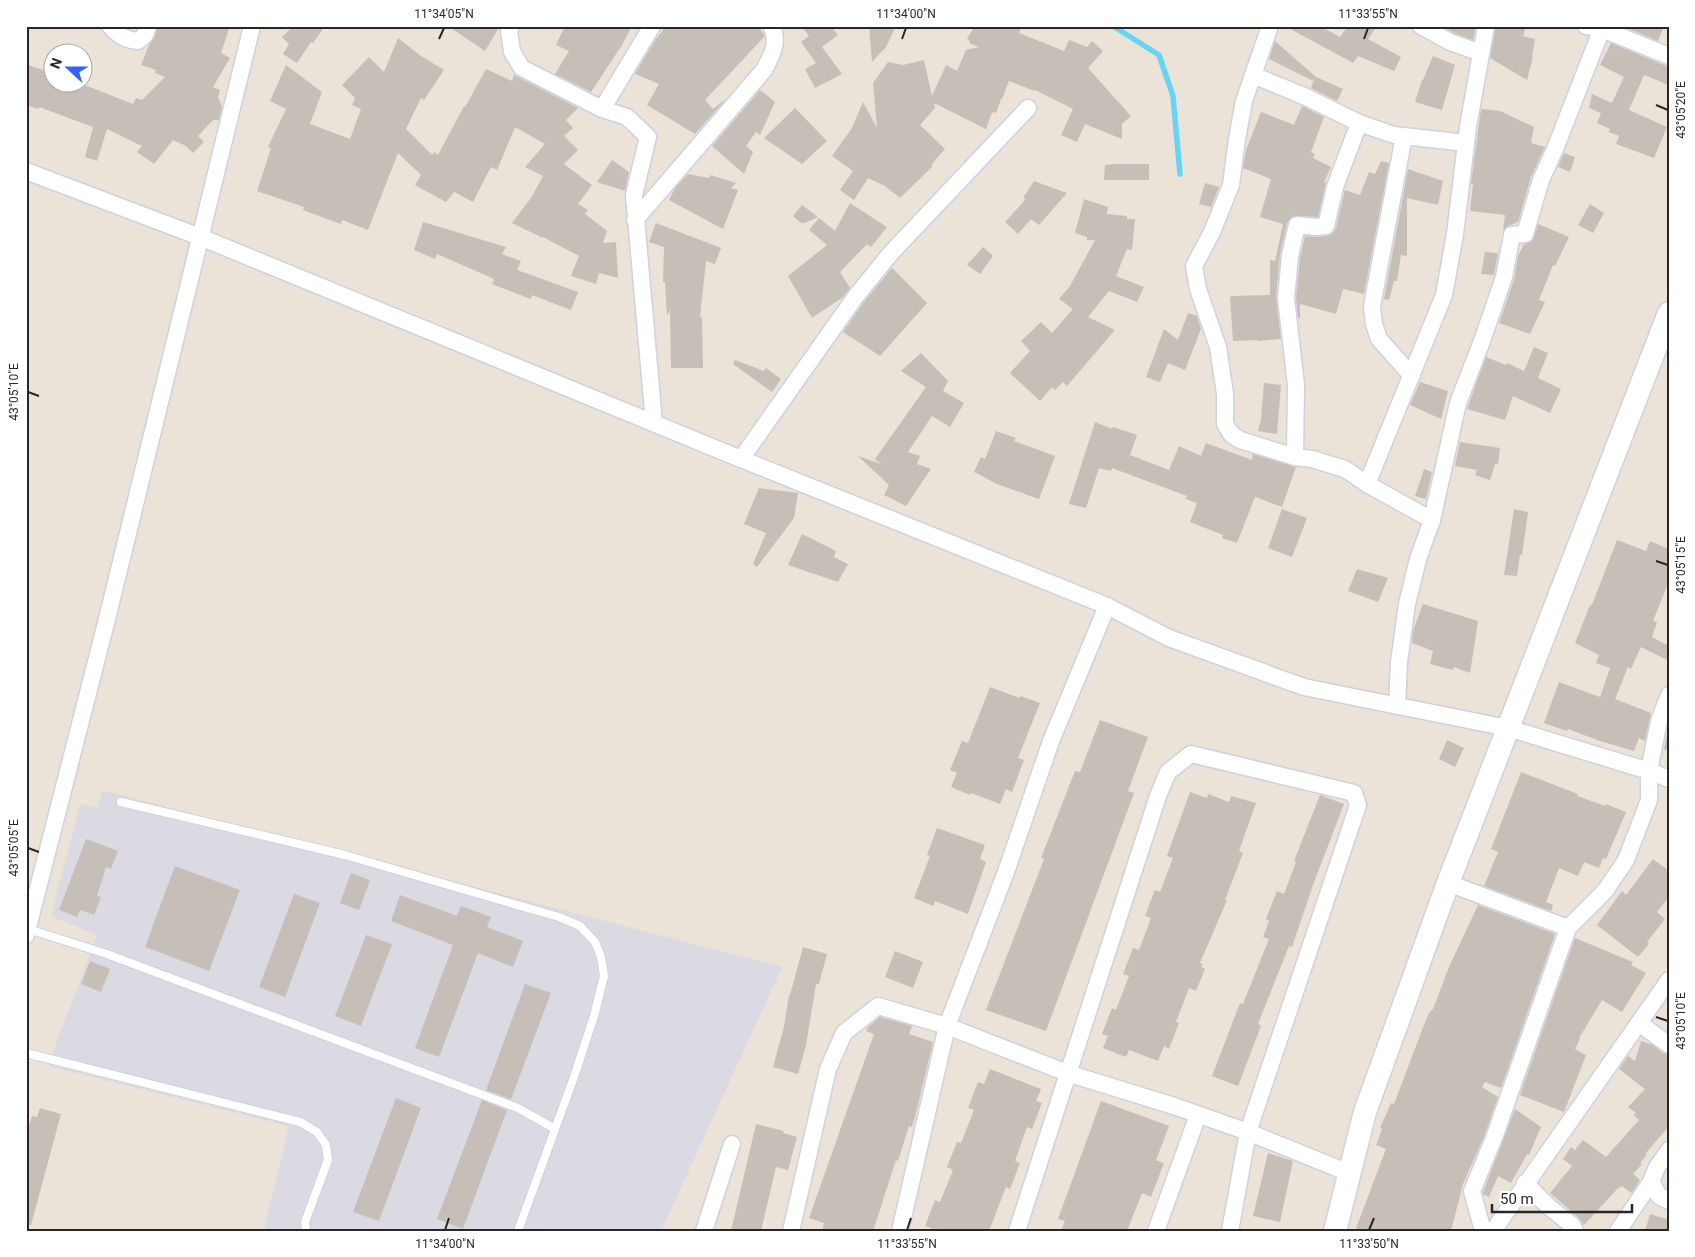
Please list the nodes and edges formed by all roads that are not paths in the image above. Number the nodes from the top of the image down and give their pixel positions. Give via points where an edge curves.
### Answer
1 (110, 26) edge
2 (148, 26) edge
3 (252, 26) edge
4 (511, 26) edge
5 (652, 26) edge
6 (771, 26) edge
7 (1270, 26) edge
8 (1421, 26) edge
9 (1486, 26) edge
10 (1597, 27) edge
11 (1481, 53) junction
12 (1669, 56) edge
13 (1253, 75) junction
14 (1028, 108) dead end
15 (602, 109) junction
16 (1359, 123) junction
17 (1404, 136) junction
18 (1466, 143) junction
19 (26, 171) edge
20 (636, 220) junction
21 (200, 237) junction
22 (1669, 313) edge
23 (1412, 376) junction
24 (654, 423) junction
25 (1295, 457) junction
26 (741, 460) junction
27 (1367, 484) junction
28 (1432, 520) junction
29 (1107, 606) junction
30 (1669, 695) edge
31 (1397, 706) junction
32 (1508, 728) junction
33 (1649, 771) junction
34 (1669, 779) edge
35 (121, 802) dead end
36 (1448, 883) junction
37 (1568, 928) junction
38 (27, 932) edge
39 (1669, 980) edge
40 (1639, 1024) junction
41 (947, 1026) junction
42 (1669, 1045) edge
43 (26, 1054) edge
44 (1067, 1073) junction
45 (1198, 1115) junction
46 (555, 1130) junction
47 (1248, 1132) junction
48 (732, 1144) dead end
49 (1669, 1150) edge
50 (1349, 1173) junction
51 (1651, 1182) junction
52 (1525, 1183) junction
53 (1669, 1201) edge
54 (306, 1231) edge
55 (518, 1231) edge
56 (704, 1231) edge
57 (791, 1231) edge
58 (900, 1231) edge
59 (1017, 1231) edge
60 (1156, 1231) edge
61 (1230, 1231) edge
62 (1334, 1231) edge
63 (1483, 1231) edge
64 (1493, 1231) edge
65 (1576, 1231) edge
66 (1618, 1231) edge

1 - 2 street via 128,41 138,41
3 - 21 street
4 - 15 street via 512,52 522,68
5 - 15 street
6 - 20 street via 775,49 764,70
7 - 13 street
8 - 11 street via 1450,42
9 - 11 street
10 - 12 street
10 - 28 street via 1541,180 1525,234 1512,236 1504,277 1458,403
11 - 18 street
13 - 16 street
13 - 25 street via 1244,101 1231,185 1194,266 1198,289 1218,347 1225,394 1225,424 1240,440
14 - 26 street via 891,253 856,296
15 - 20 street via 627,117 648,137 634,195
16 - 17 street
16 - 25 street via 1335,187 1326,226 1297,225 1290,256 1286,298 1296,385
17 - 18 street
17 - 23 street via 1372,306 1379,339
18 - 23 street via 1444,295
19 - 21 street
20 - 24 street
21 - 24 street
21 - 38 street
22 - 32 street
23 - 27 street
24 - 26 street
25 - 27 street via 1345,469
26 - 29 street
27 - 28 street
28 - 31 street via 1407,604
29 - 31 street via 1169,638 1304,687
29 - 41 street via 1051,740 1006,872
30 - 33 street
31 - 32 street
32 - 33 street
32 - 36 street
33 - 34 street
33 - 37 street via 1649,800 1626,860 1605,891
35 - 46 lane via 345,855 559,917 580,926 595,942 604,976 586,1042
36 - 37 street
36 - 50 street via 1365,1112
37 - 63 street via 1472,1191
38 - 46 lane via 104,953 518,1108
39 - 40 street
40 - 42 street
40 - 52 street
41 - 44 street
41 - 57 street via 878,1006 844,1033 828,1069
41 - 58 street
43 - 54 lane via 300,1122 317,1132 326,1145 328,1160 304,1222
44 - 45 street
44 - 47 street via 1168,772 1191,754 1354,793 1358,805
44 - 59 street
45 - 47 street
45 - 60 street
46 - 55 lane
47 - 50 street
47 - 61 street
48 - 56 street
49 - 51 street
50 - 62 street
51 - 53 street via 1659,1196
51 - 66 street
52 - 64 street
52 - 65 street

